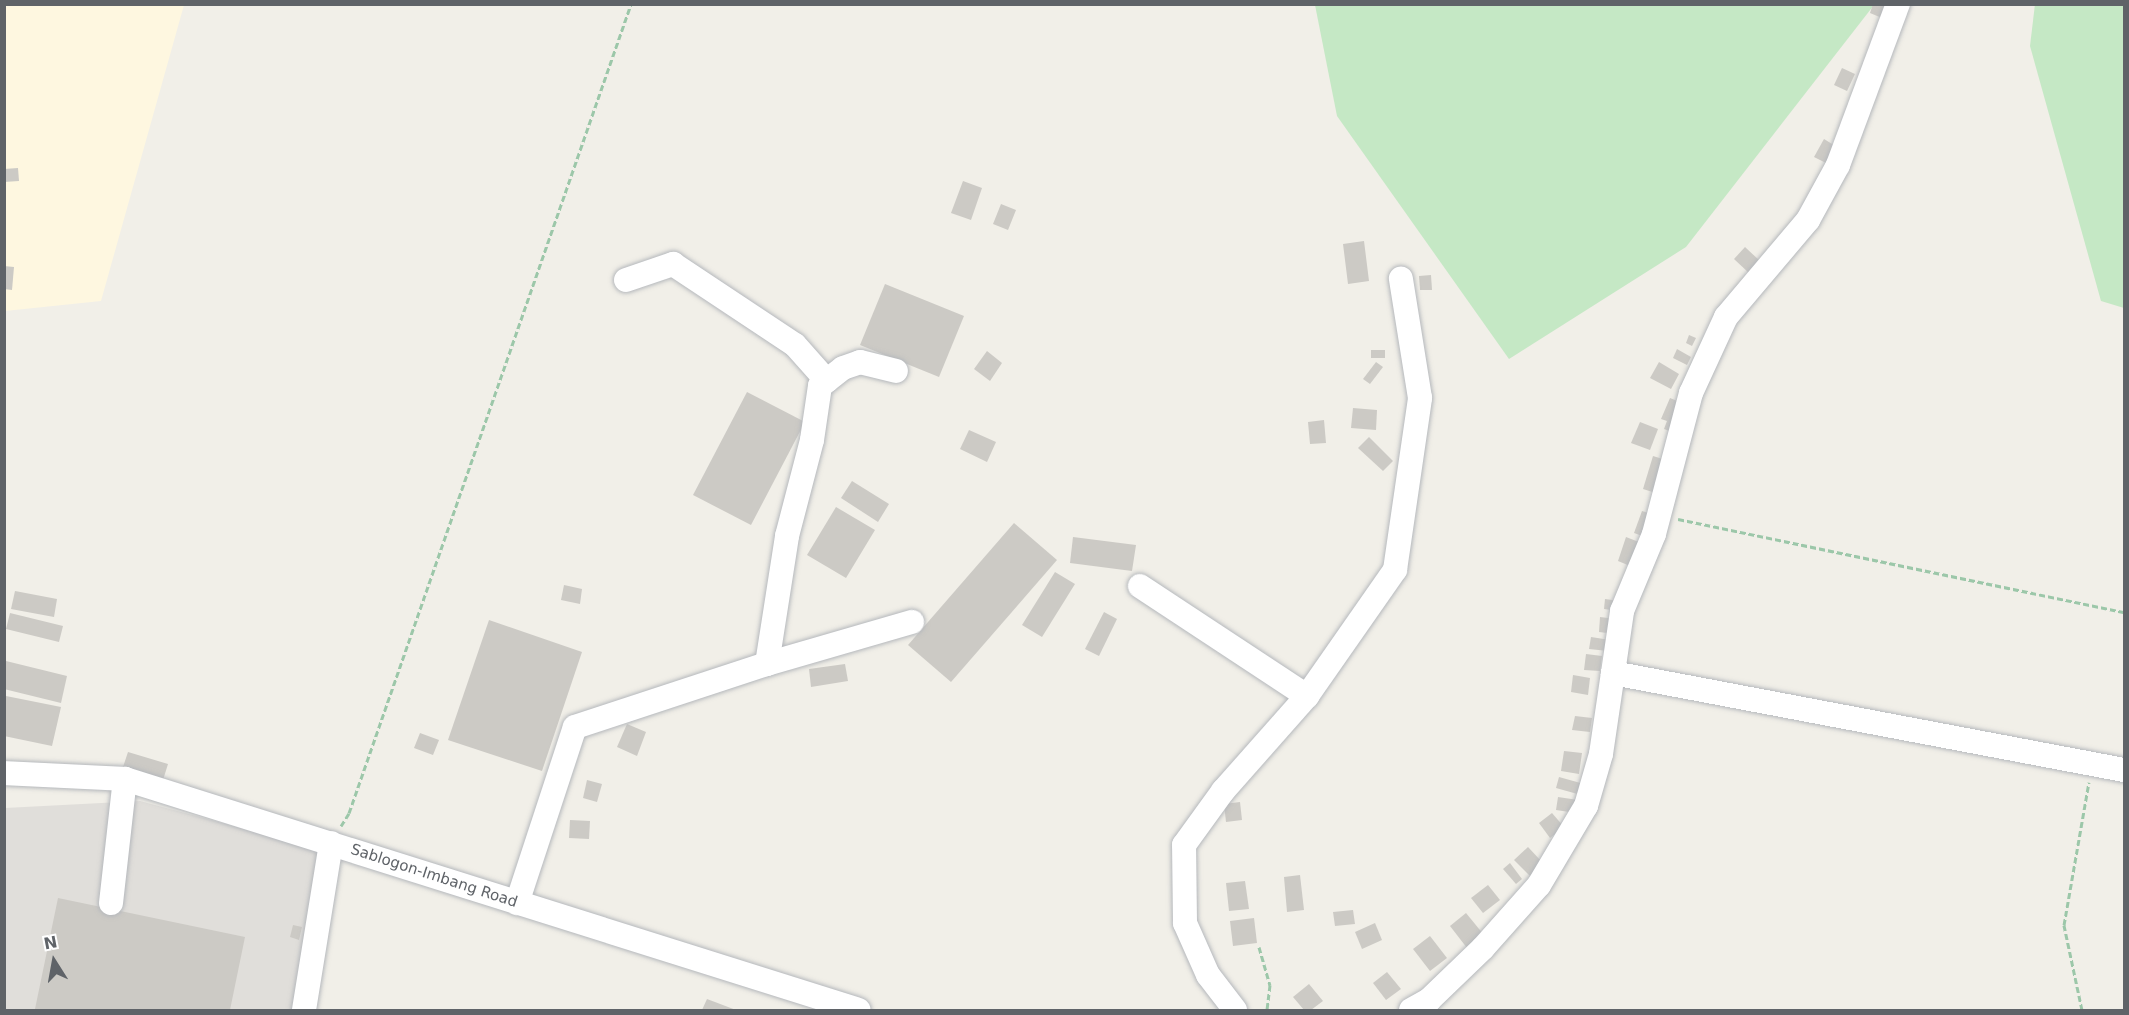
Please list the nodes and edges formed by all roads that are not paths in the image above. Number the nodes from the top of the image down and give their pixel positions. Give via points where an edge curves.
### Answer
1 (1898, 4) edge
2 (1401, 279) dead end
3 (626, 280) dead end
4 (896, 371) dead end
5 (827, 381) junction
6 (1140, 586) dead end
7 (912, 622) dead end
8 (767, 664) junction
9 (1613, 673) junction
10 (1307, 696) junction
11 (2124, 770) edge
12 (4, 773) edge
13 (125, 779) junction
14 (331, 843) junction
15 (111, 903) dead end
16 (517, 903) junction
17 (304, 1011) edge
18 (859, 1011) edge
19 (1235, 1011) edge
20 (1411, 1011) edge

1 - 9 street via 1838,165 1813,211 1726,317 1691,393 1659,515 1622,611
2 - 10 street via 1419,398 1395,570
3 - 5 street via 673,264 795,345
4 - 5 street via 860,362
5 - 8 street via 820,386 812,441 787,536
6 - 10 street
7 - 8 street
8 - 16 street via 574,727
9 - 11 street
9 - 20 street via 1601,754 1586,806 1539,885 1475,956 1429,1000
10 - 19 street via 1223,791 1184,845 1185,923 1208,975
12 - 13 street, Sablogon-Imbang Road
13 - 14 street, Sablogon-Imbang Road
13 - 15 street
14 - 16 street, Sablogon-Imbang Road
14 - 17 street
16 - 18 street, Sablogon-Imbang Road

